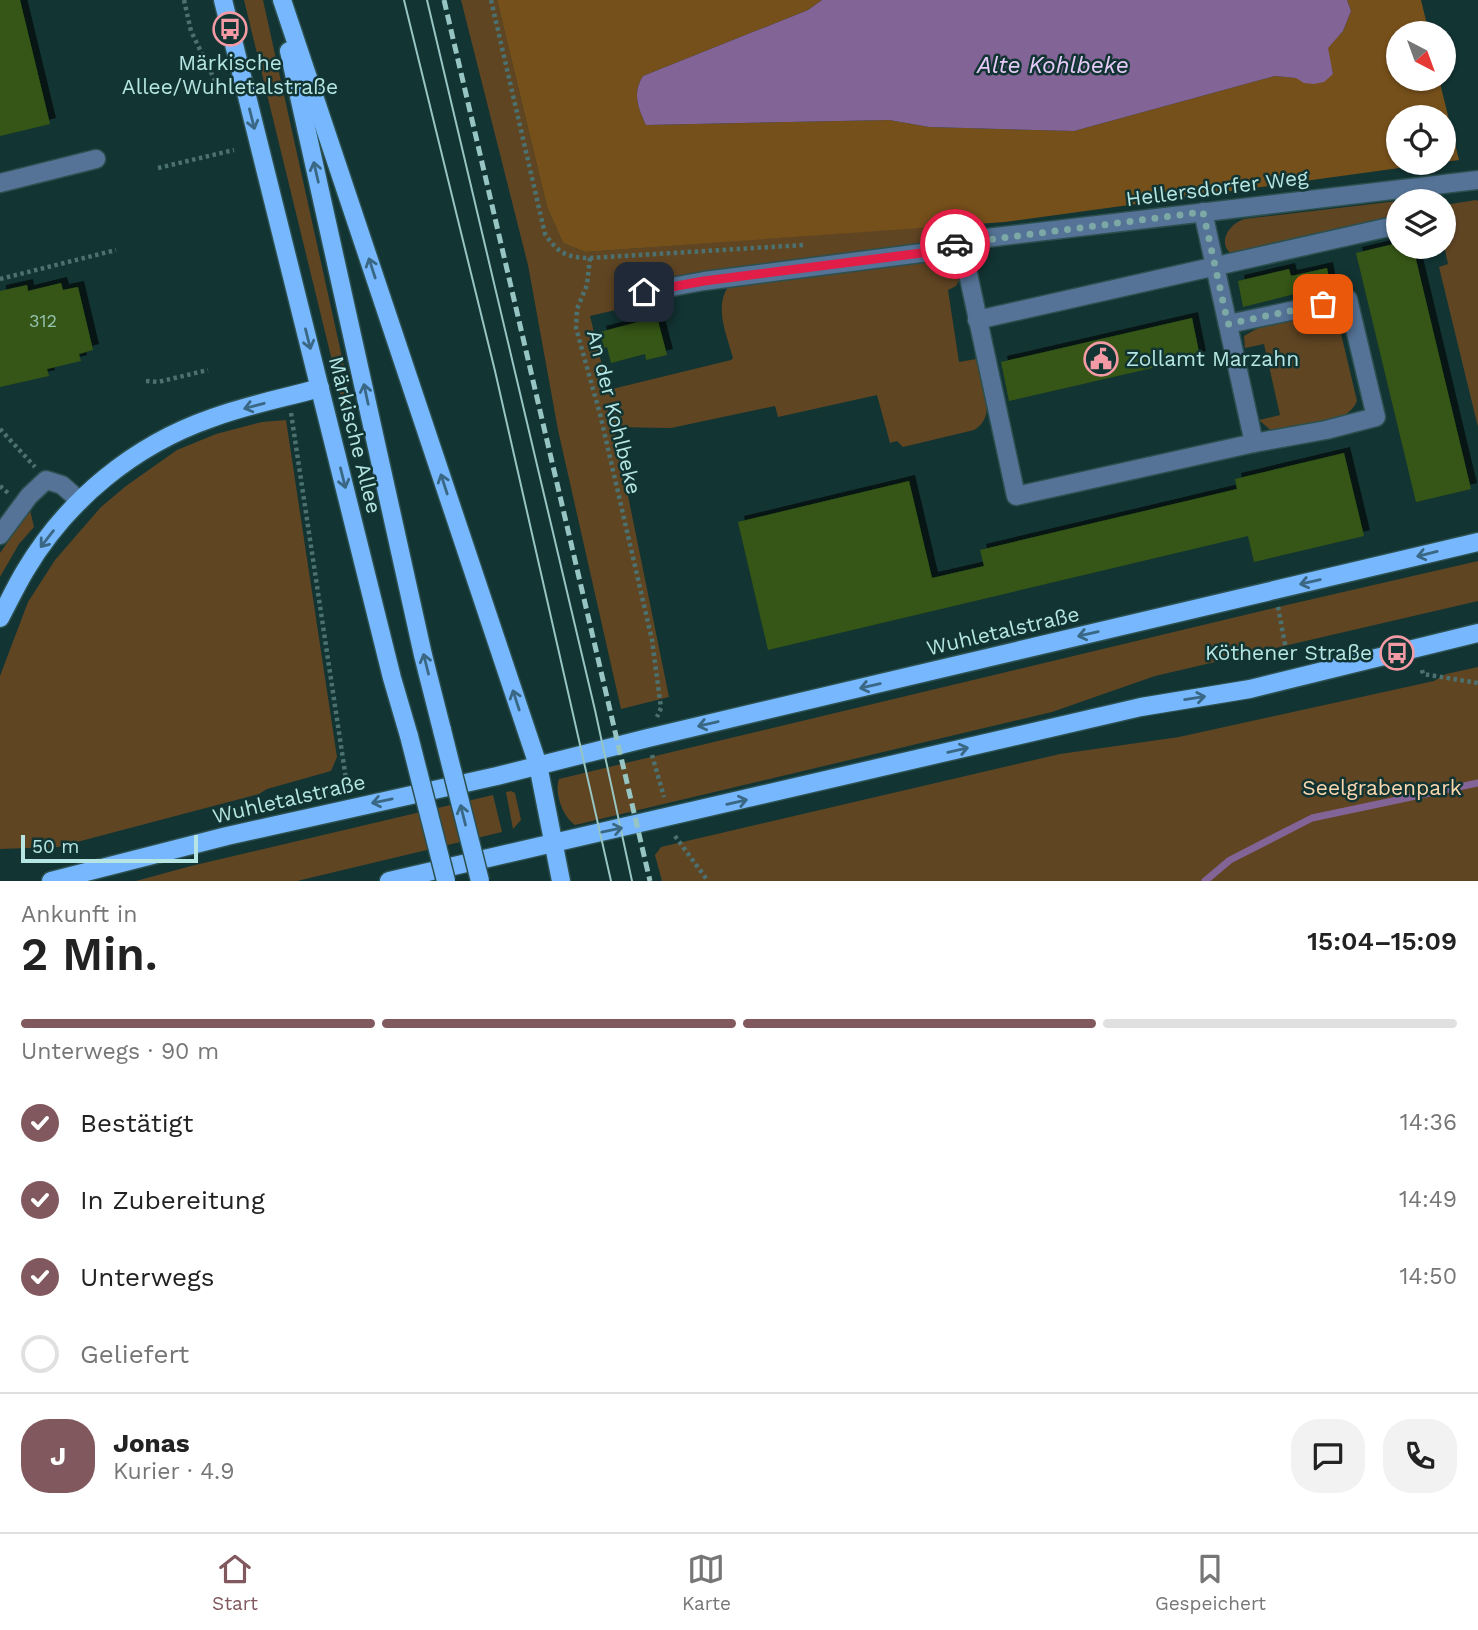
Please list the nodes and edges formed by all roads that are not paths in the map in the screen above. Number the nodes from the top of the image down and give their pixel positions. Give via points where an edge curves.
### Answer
1 (223, 0) edge
2 (280, 0) edge
3 (96, 159) dead end
4 (1478, 180) edge
5 (0, 183) edge
6 (1437, 189) edge
7 (1386, 196) edge
8 (1203, 212) junction
9 (1386, 228) edge
10 (961, 241) junction
11 (1215, 267) junction
12 (644, 292) dead end
13 (977, 320) junction
14 (1228, 324) junction
15 (320, 388) junction
16 (1254, 443) junction
17 (80, 501) junction
18 (0, 535) edge
19 (1478, 542) edge
20 (0, 618) edge
21 (1478, 633) edge
22 (537, 765) junction
23 (555, 843) junction
24 (51, 881) edge
25 (389, 881) edge
26 (446, 881) edge
27 (480, 881) edge
28 (562, 881) edge

1 -> 15 main road, Märkische Allee
22 -> 2 main road
27 -> 2 main road, Märkische Allee, bridge via 423,655
3 - 5 street
4 - 6 street, Hellersdorfer Weg
7 - 8 street, Hellersdorfer Weg
8 - 10 street, Hellersdorfer Weg
8 - 11 street
9 - 11 street
10 - 12 street, Hellersdorfer Weg via 937,251
10 - 13 street
11 - 13 street
11 - 14 street
13 - 16 street via 1016,496
14 - 16 street
14 - 16 street via 1348,299 1376,417
15 -> 17 main road via 211,418 164,439 136,454
15 -> 26 main road, Märkische Allee, bridge
17 - 18 street via 62,485 46,480
17 -> 20 main road via 46,540
19 -> 22 main road, Wuhletalstraße
23 -> 21 main road via 1141,707 1250,689
22 - 23 main road
22 -> 24 main road, Wuhletalstraße
23 - 25 main road
23 - 28 main road

